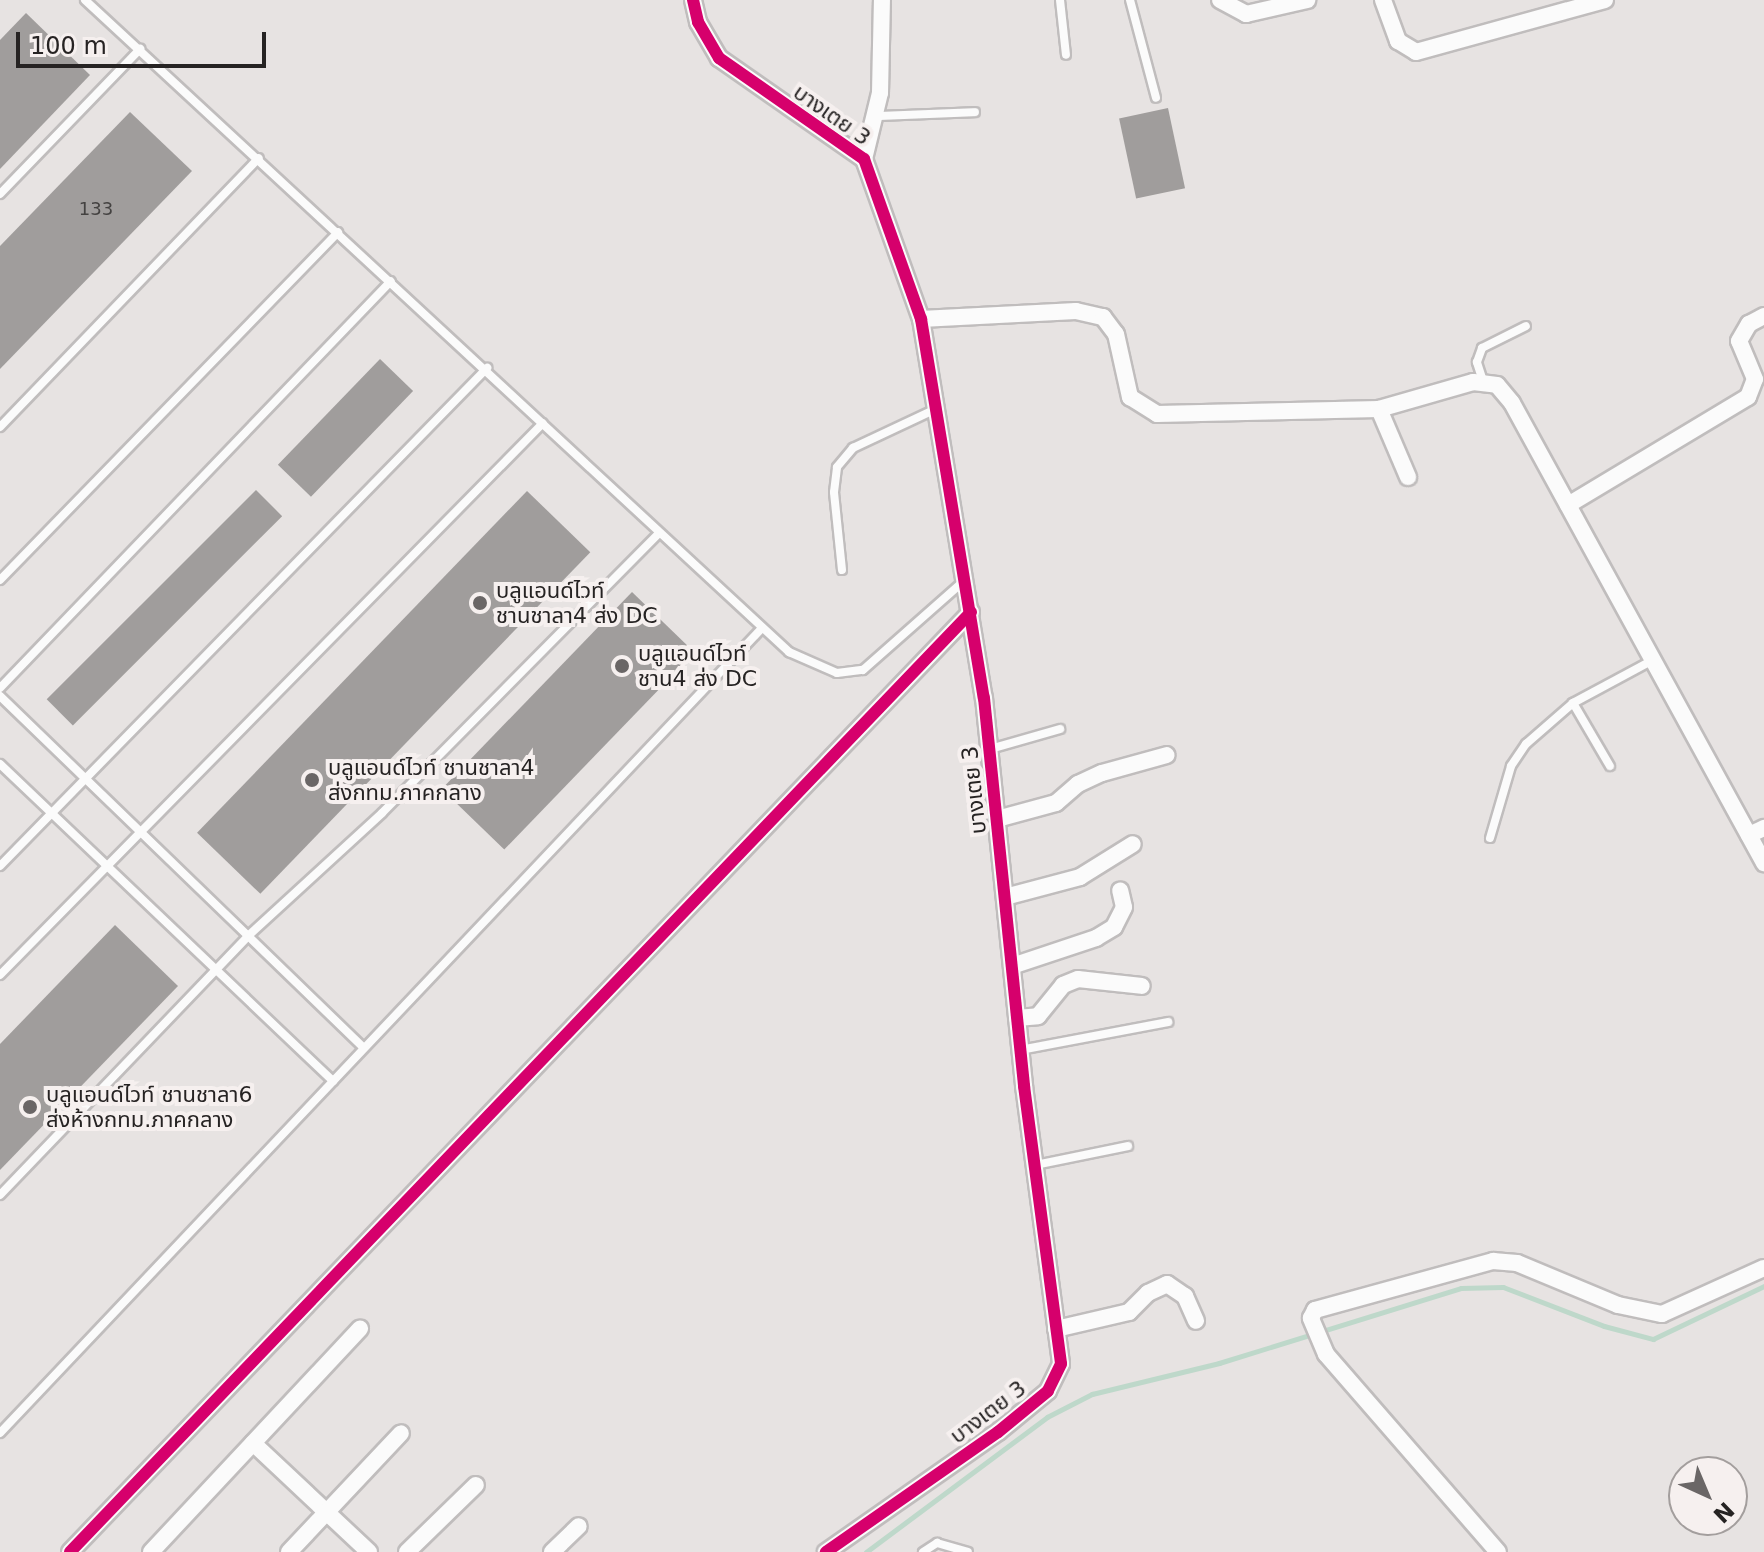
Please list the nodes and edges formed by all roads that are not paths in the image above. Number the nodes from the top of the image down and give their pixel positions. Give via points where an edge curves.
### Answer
1 (85, 0) edge
2 (693, 0) edge
3 (882, 0) edge
4 (1060, 0) edge
5 (1130, 0) edge
6 (1220, 0) edge
7 (1307, 0) edge
8 (1383, 0) edge
9 (1605, 0) edge
10 (140, 49) junction
11 (1066, 55) dead end
12 (1156, 98) dead end
13 (975, 112) dead end
14 (877, 116) junction
15 (259, 158) junction
16 (864, 159) junction
17 (0, 194) edge
18 (338, 232) junction
19 (391, 281) junction
20 (1764, 316) edge
21 (921, 319) junction
22 (1526, 326) dead end
23 (487, 368) junction
24 (1483, 381) junction
25 (937, 409) junction
26 (1379, 409) junction
27 (543, 423) junction
28 (0, 427) edge
29 (1408, 477) dead end
30 (1568, 505) junction
31 (659, 533) junction
32 (842, 570) dead end
33 (0, 580) edge
34 (965, 580) junction
35 (971, 612) junction
36 (761, 629) junction
37 (1653, 660) junction
38 (0, 688) edge
39 (0, 696) edge
40 (1573, 703) junction
41 (1060, 729) dead end
42 (990, 749) junction
43 (1167, 755) dead end
44 (0, 764) edge
45 (1610, 766) dead end
46 (85, 778) junction
47 (51, 813) junction
48 (997, 819) junction
49 (141, 832) junction
50 (1756, 832) edge
51 (1490, 838) dead end
52 (1133, 844) dead end
53 (1764, 863) edge
54 (0, 866) edge
55 (107, 866) junction
56 (1120, 890) dead end
57 (1005, 897) junction
58 (248, 936) junction
59 (1012, 966) junction
60 (216, 970) junction
61 (0, 975) edge
62 (1142, 986) dead end
63 (1017, 1018) junction
64 (1168, 1022) dead end
65 (364, 1048) junction
66 (1020, 1050) junction
67 (333, 1081) junction
68 (1128, 1146) dead end
69 (1034, 1165) junction
70 (0, 1195) edge
71 (1764, 1268) edge
72 (1196, 1321) dead end
73 (360, 1329) dead end
74 (1056, 1329) junction
75 (0, 1433) edge
76 (401, 1433) dead end
77 (253, 1443) junction
78 (476, 1485) dead end
79 (327, 1512) junction
80 (579, 1526) dead end
81 (70, 1552) edge
82 (151, 1552) edge
83 (289, 1552) edge
84 (369, 1552) edge
85 (407, 1552) edge
86 (552, 1552) edge
87 (826, 1552) edge
88 (923, 1552) edge
89 (968, 1552) edge
90 (1498, 1552) edge

1 - 10 lane
2 - 16 street, บางเตย 3 via 702,32 719,58
3 - 14 street
4 - 11 lane
5 - 12 lane
6 - 7 street via 1246,14
8 - 9 street via 1398,41 1416,52
10 - 15 lane
10 - 17 lane
13 - 14 lane
14 - 16 street
15 - 18 lane
15 - 28 lane
16 - 21 street, บางเตย 3
18 - 19 lane
18 - 33 lane
19 - 23 lane
19 - 38 lane
20 - 30 street via 1749,324 1739,341 1755,379 1754,389 1737,407
21 - 25 street, บางเตย 3
21 - 26 street via 1076,311 1103,317 1116,334 1130,397 1157,414
22 - 24 lane via 1482,348 1477,362
23 - 27 lane
23 - 46 lane
24 - 26 street
24 - 30 street via 1505,392
25 - 32 lane via 853,448 837,467 834,492
25 - 34 street, บางเตย 3
26 - 29 street
27 - 31 lane
27 - 49 lane
30 - 37 street
31 - 36 lane
31 - 58 lane via 382,813
34 - 35 street, บางเตย 3
34 - 36 lane via 863,670 837,673 816,666
35 - 42 street, บางเตย 3
35 - 81 street
36 - 65 lane
37 - 40 lane
37 - 50 street
39 - 46 lane
40 - 45 lane
40 - 51 lane via 1526,744 1511,766
41 - 42 lane
42 - 48 street, บางเตย 3
43 - 48 street via 1102,773 1056,803
44 - 47 lane
46 - 47 lane
46 - 49 lane
47 - 54 lane
47 - 55 lane
48 - 57 street, บางเตย 3
49 - 55 lane
49 - 58 lane
50 - 53 street
52 - 57 street via 1080,877
55 - 60 lane
55 - 61 lane
56 - 59 street via 1124,907 1114,927
57 - 59 street, บางเตย 3
58 - 60 lane
58 - 65 lane
59 - 63 street, บางเตย 3
60 - 67 lane
60 - 70 lane
62 - 63 street via 1078,979 1063,985 1038,1016
63 - 66 street, บางเตย 3
64 - 66 lane
65 - 67 lane
66 - 69 street, บางเตย 3
67 - 75 lane
68 - 69 lane
69 - 74 street, บางเตย 3
71 - 90 street via 1681,1310 1648,1314 1547,1273 1493,1261 1323,1304 1311,1318 1320,1342
72 - 74 street via 1185,1296 1167,1284 1129,1312
73 - 77 street
74 - 87 street, บางเตย 3 via 1061,1364 1048,1391
76 - 79 street
77 - 79 street
77 - 82 street
78 - 85 street
79 - 83 street
79 - 84 street
80 - 86 street
88 - 89 lane via 937,1543

